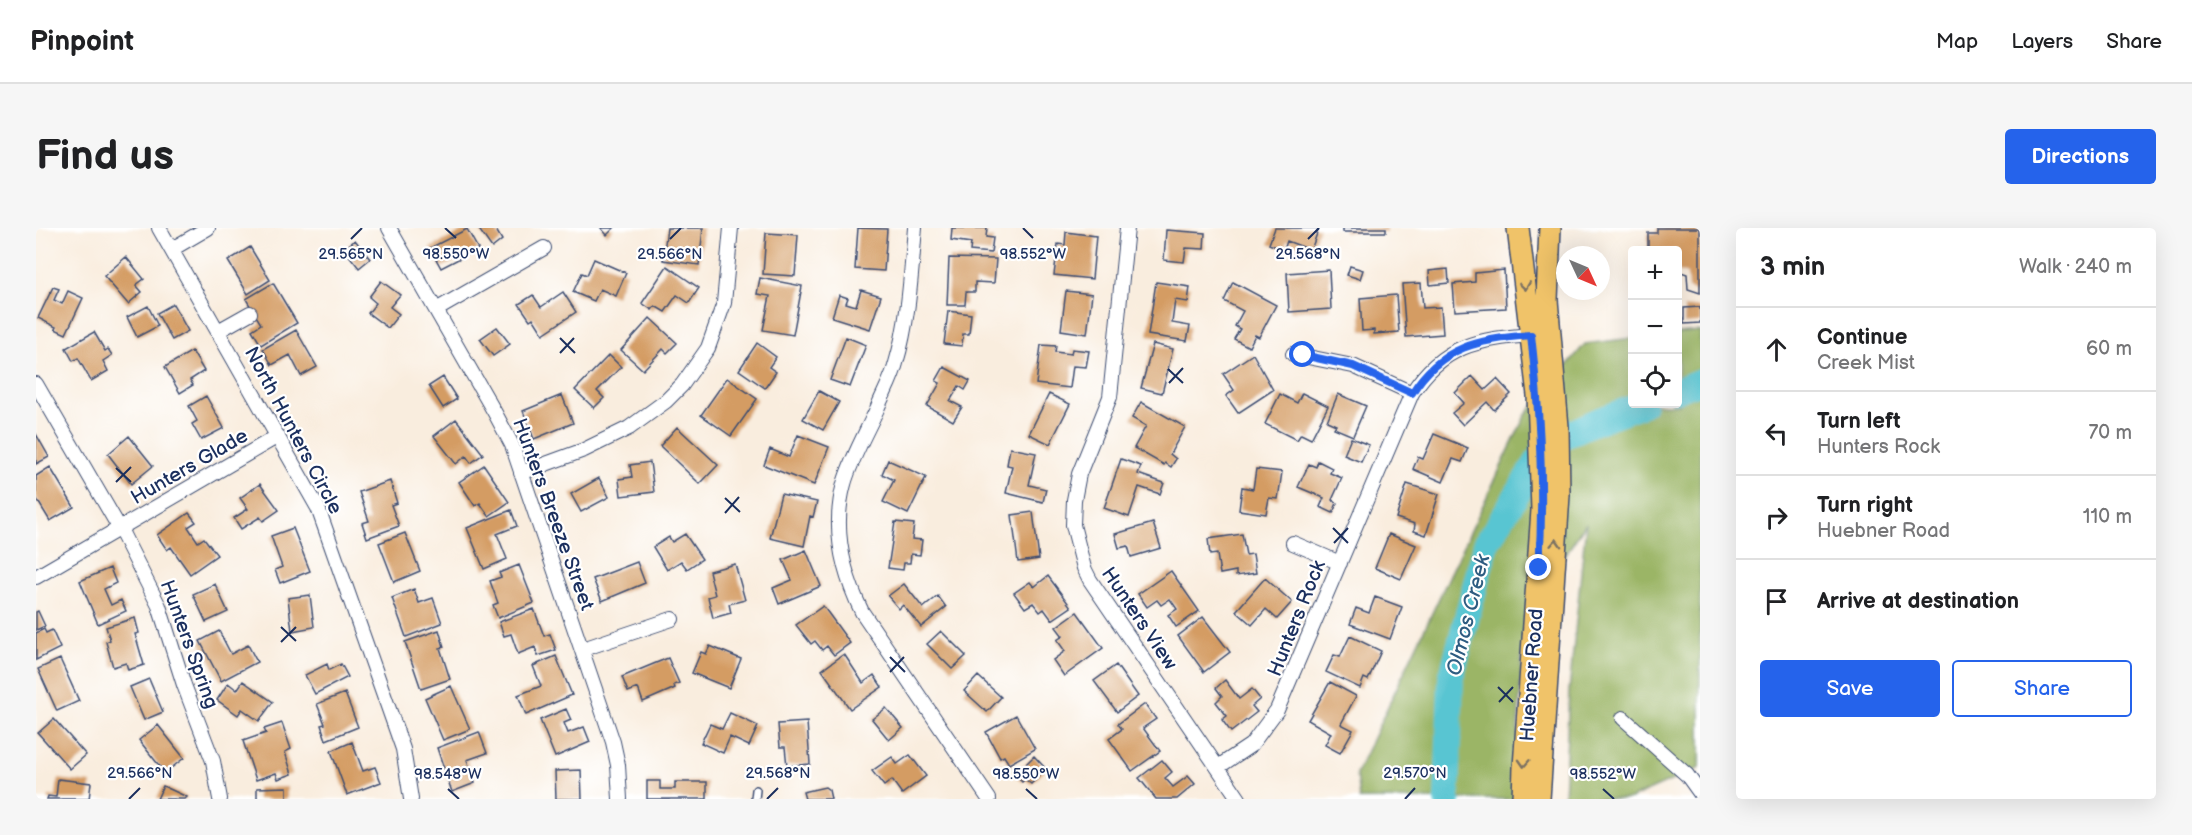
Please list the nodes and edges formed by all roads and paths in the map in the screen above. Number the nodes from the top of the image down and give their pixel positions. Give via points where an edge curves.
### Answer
1 (159, 228) edge
2 (208, 228) edge
3 (389, 228) edge
4 (731, 228) edge
5 (915, 228) edge
6 (1127, 228) edge
7 (1518, 228) edge
8 (1550, 228) edge
9 (544, 248) dead end
10 (172, 249) junction
11 (436, 310) junction
12 (250, 313) dead end
13 (218, 331) junction
14 (1531, 335) junction
15 (1293, 354) dead end
16 (36, 384) edge
17 (1412, 393) junction
18 (278, 436) junction
19 (521, 473) junction
20 (120, 529) junction
21 (1293, 543) dead end
22 (1340, 562) junction
23 (36, 577) edge
24 (672, 619) dead end
25 (583, 649) junction
26 (1623, 718) dead end
27 (1218, 768) junction
28 (756, 790) dead end
29 (1700, 794) edge
30 (220, 799) edge
31 (411, 799) edge
32 (620, 799) edge
33 (755, 799) edge
34 (989, 799) edge
35 (1239, 799) edge
36 (1523, 799) edge
37 (1539, 799) edge

1 - 10 street, North Hunters Circle
2 - 10 street
3 - 11 street, Hunters Breeze Street
4 - 19 street via 724,303 708,348 682,385 629,428
5 - 34 street via 904,335 896,366 844,483 839,507 842,556 862,612
6 - 27 street, Hunters View via 1110,397 1079,474 1073,525 1090,580
7 -> 14 main road, Huebner Road
37 -> 8 main road, Huebner Road via 1559,495 1558,427 1547,300
9 - 11 street
10 - 13 street, North Hunters Circle
11 - 19 street, Hunters Breeze Street via 512,445
12 - 13 street
13 - 18 street, North Hunters Circle
14 - 17 street, Hunters Rock via 1490,338 1466,345 1435,364
14 -> 36 main road, Huebner Road via 1538,394 1542,510
15 - 17 street via 1353,366
16 - 20 street, Hunters Spring
17 - 22 street, Hunters Rock
18 - 20 street, Hunters Glade
18 - 31 street, North Hunters Circle via 328,534 403,749
19 - 25 street, Hunters Breeze Street
20 - 23 street, Hunters Glade
20 - 30 street, Hunters Spring via 159,606 213,761
21 - 22 street
22 - 27 street, Hunters Rock via 1277,710 1251,745
24 - 25 street
25 - 32 street, Hunters Breeze Street via 613,742
26 - 29 street via 1688,775
27 - 35 street, Hunters View
28 - 33 lane

